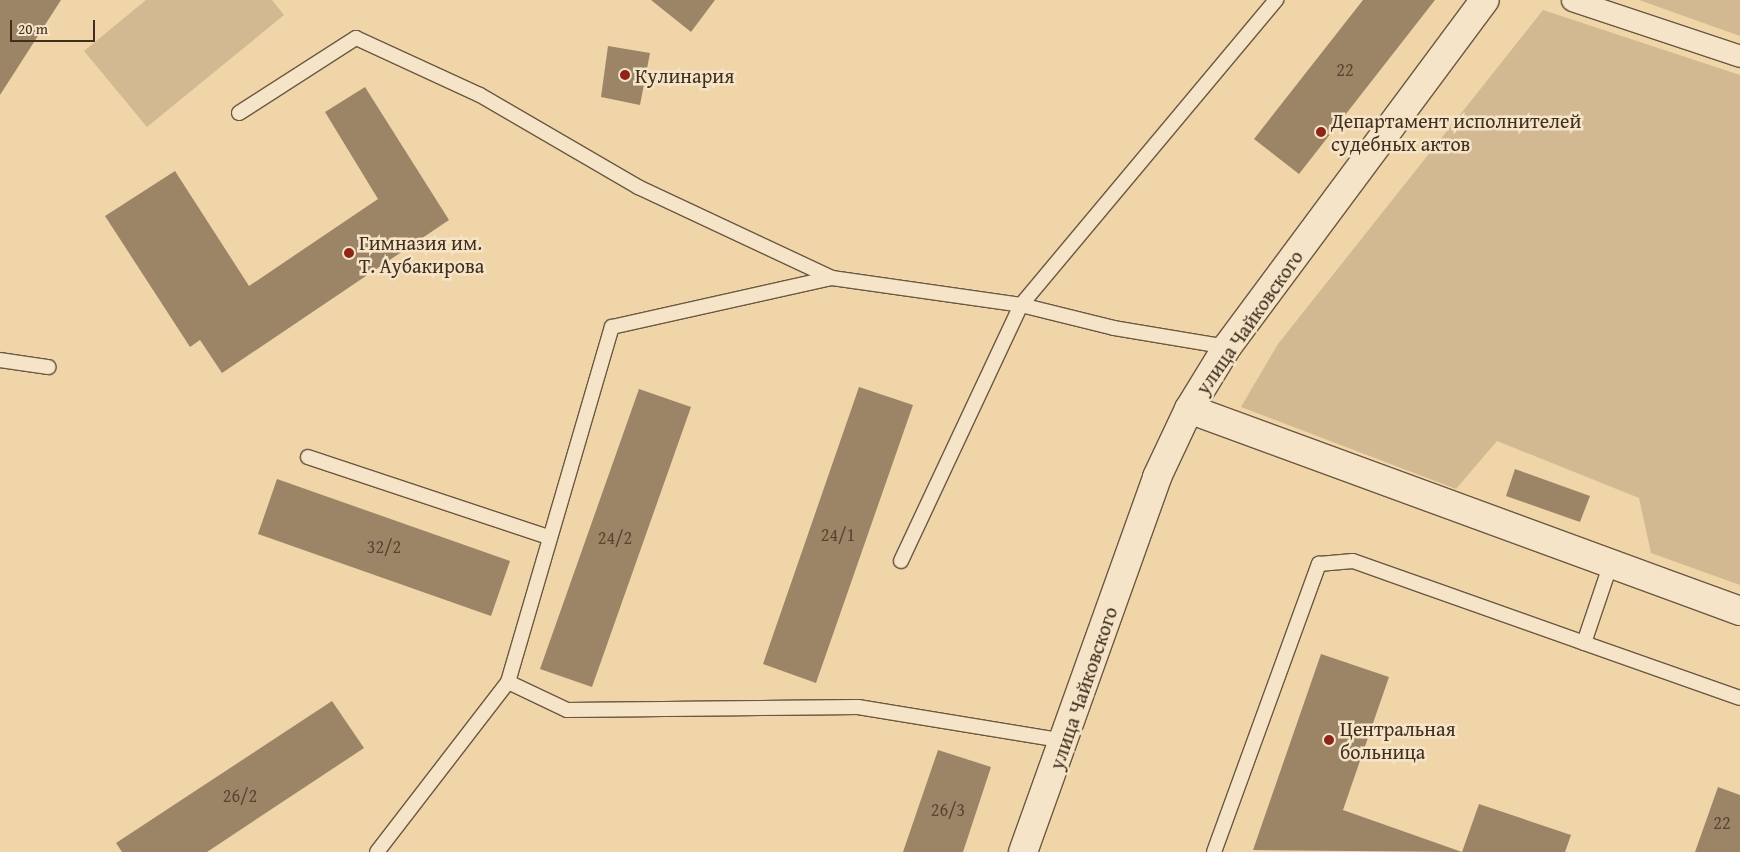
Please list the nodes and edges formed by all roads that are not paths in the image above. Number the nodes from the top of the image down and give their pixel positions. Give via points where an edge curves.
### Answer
1 (1276, 0) edge
2 (1485, 0) edge
3 (1572, 0) edge
4 (1740, 56) edge
5 (239, 113) dead end
6 (832, 278) junction
7 (1020, 305) junction
8 (1227, 347) junction
9 (0, 360) edge
10 (48, 366) dead end
11 (1189, 409) junction
12 (308, 457) dead end
13 (548, 537) junction
14 (901, 561) dead end
15 (1610, 566) junction
16 (1740, 611) edge
17 (1584, 643) junction
18 (508, 682) junction
19 (1740, 698) edge
20 (1066, 741) junction
21 (376, 852) edge
22 (1023, 852) edge
23 (1214, 852) edge

1 - 7 lane
2 - 8 street, улица Чайковского
3 - 4 street
5 - 6 lane via 356,38 480,95 638,187
6 - 7 lane
6 - 13 lane via 612,327
7 - 8 lane via 1114,328
7 - 14 lane
8 - 11 street, улица Чайковского
9 - 10 lane
11 - 15 street
11 - 20 street, улица Чайковского via 1157,477
12 - 13 lane
13 - 18 lane
15 - 16 street
15 - 17 lane
17 - 19 lane
17 - 23 lane via 1354,562 1319,564
18 - 20 lane via 567,710 858,707
18 - 21 lane
20 - 22 street, улица Чайковского

